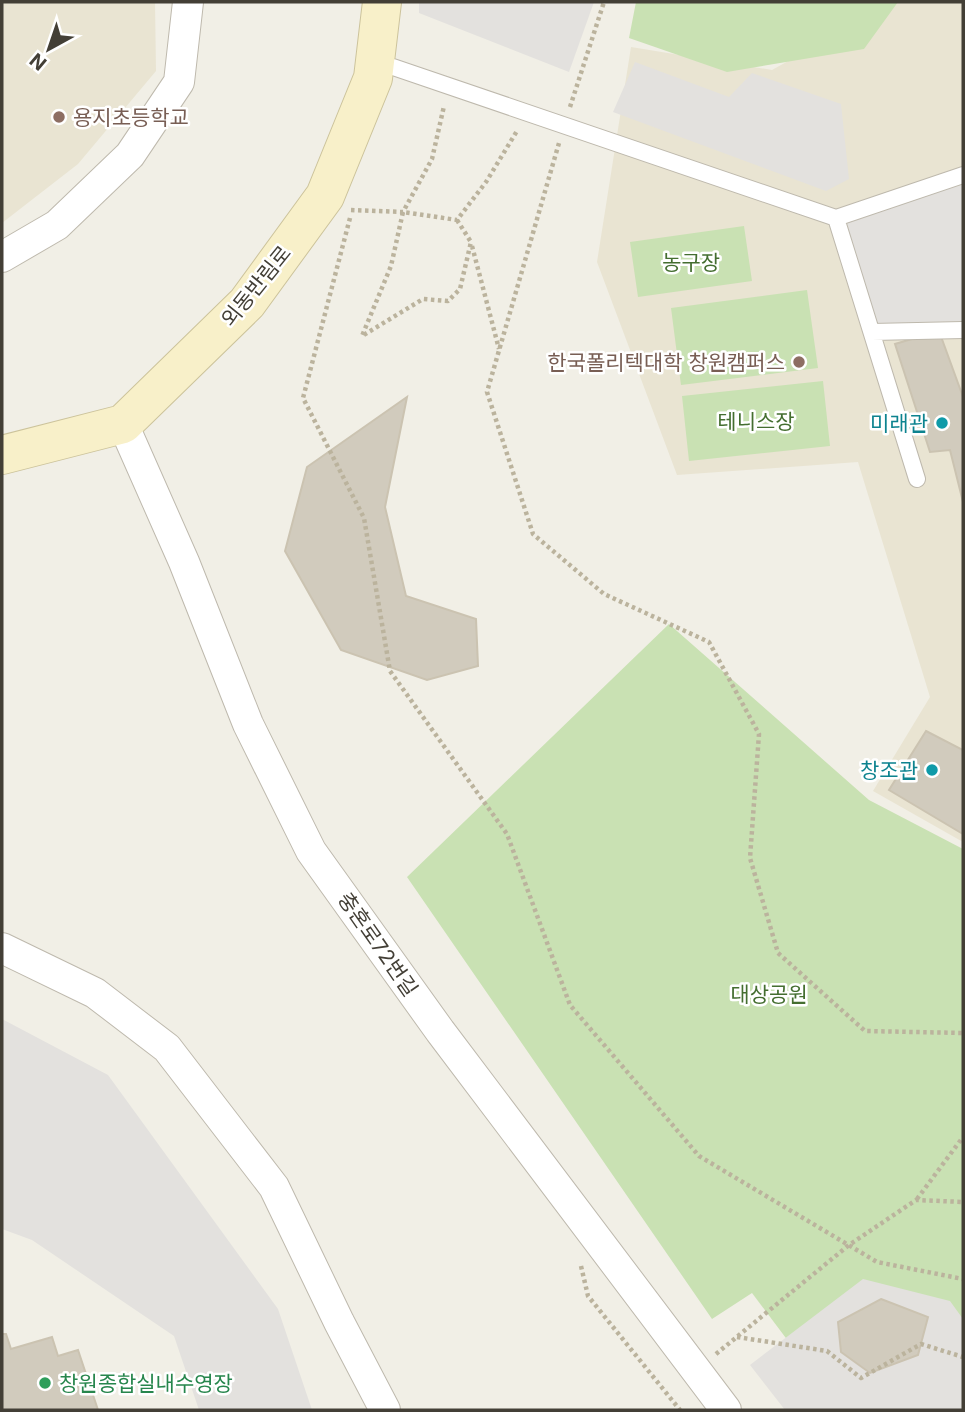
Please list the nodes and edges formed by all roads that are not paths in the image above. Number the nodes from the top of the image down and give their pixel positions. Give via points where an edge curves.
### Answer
1 (188, 2) edge
2 (382, 2) edge
3 (393, 67) dead end
4 (963, 174) edge
5 (836, 218) junction
6 (2, 257) edge
7 (963, 330) edge
8 (872, 332) junction
9 (123, 424) junction
10 (2, 455) edge
11 (917, 479) dead end
12 (2, 948) edge
13 (385, 1410) edge
14 (726, 1410) edge

1 - 6 street via 179,82 130,155 57,225
2 - 9 main road, 외동반림로 via 373,78 324,197 247,303
3 - 5 lane
4 - 5 lane
5 - 8 lane
7 - 8 lane
8 - 11 lane
9 - 10 main road, 외동반림로
9 - 14 street, 충혼로72번길 via 248,724 312,851 440,1031
12 - 13 street via 94,993 167,1048 274,1187

